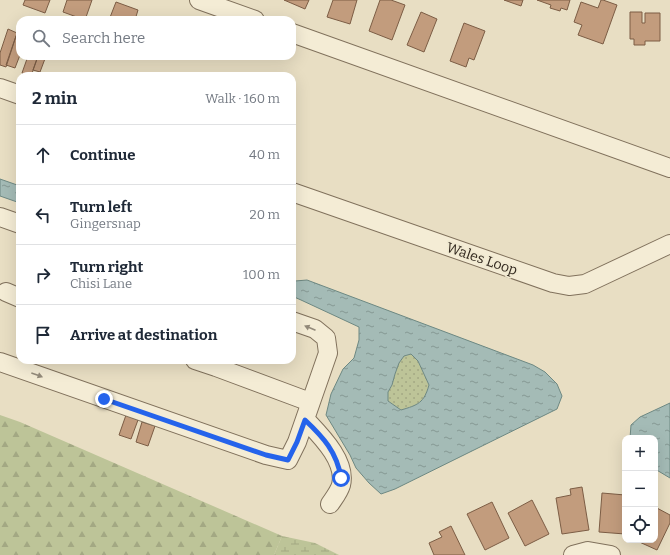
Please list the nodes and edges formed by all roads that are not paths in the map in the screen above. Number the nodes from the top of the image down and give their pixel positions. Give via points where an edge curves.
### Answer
1 (199, 0) edge
2 (244, 16) edge
3 (296, 34) edge
4 (0, 88) edge
5 (16, 94) edge
6 (670, 168) edge
7 (296, 193) edge
8 (0, 217) edge
9 (16, 223) edge
10 (670, 244) edge
11 (296, 322) edge
12 (0, 362) edge
13 (207, 364) edge
14 (310, 402) junction
15 (305, 420) junction
16 (330, 504) dead end
17 (573, 555) edge
18 (611, 555) edge

1 - 2 street
3 - 6 street
4 - 5 street
7 - 10 street, Wales Loop via 531,276 569,286 585,284
8 - 9 street
14 -> 11 street via 328,353 326,338 315,329
12 -> 15 street via 266,455 288,460
13 - 14 street
14 - 15 street
15 - 16 street via 332,450 340,467 341,485
17 - 18 street via 588,551

